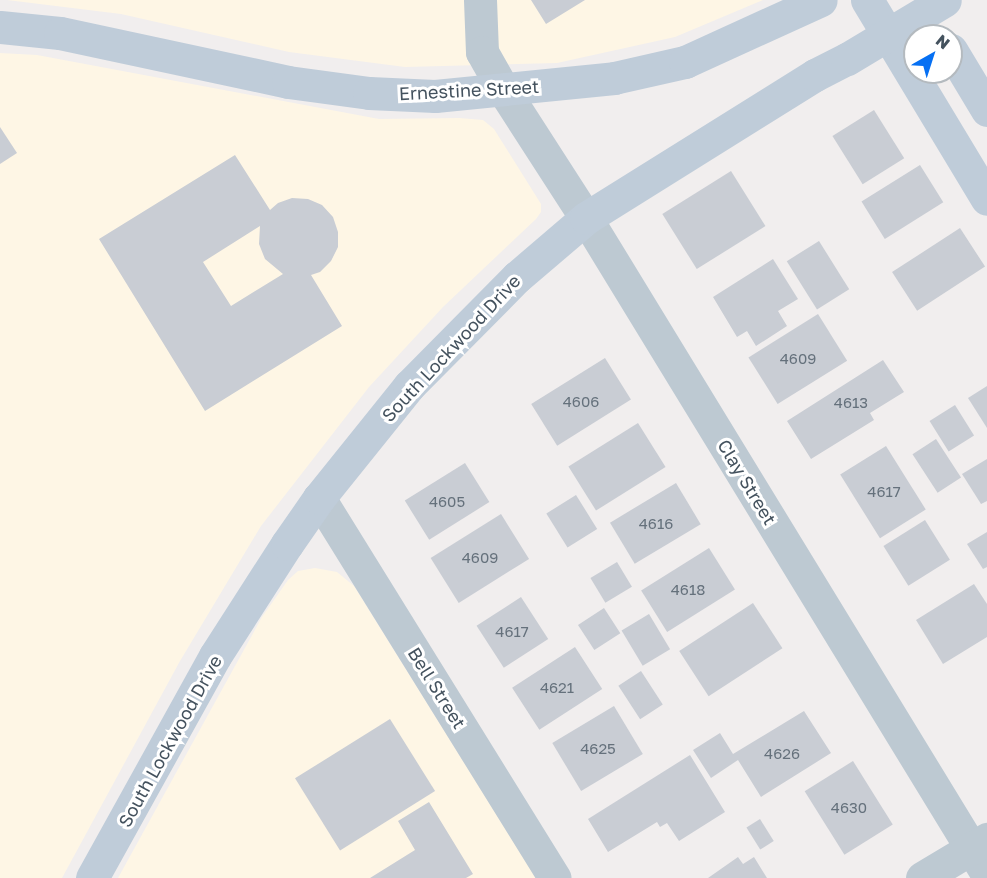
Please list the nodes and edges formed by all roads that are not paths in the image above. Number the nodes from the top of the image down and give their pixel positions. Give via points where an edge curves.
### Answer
1 (480, 0) edge
2 (821, 0) edge
3 (867, 0) edge
4 (934, 12) edge
5 (0, 27) edge
6 (888, 34) junction
7 (963, 70) edge
8 (504, 91) junction
9 (987, 110) edge
10 (987, 199) edge
11 (586, 218) junction
12 (319, 498) junction
13 (982, 854) edge
14 (92, 878) edge
15 (555, 878) edge
16 (922, 878) edge

1 - 8 street, Clay Street via 482,52
2 - 8 main road, Ernestine Street via 685,62 614,78
3 - 6 main road
4 - 6 main road, South Lockwood Drive
5 - 8 main road, Ernestine Street via 60,33 288,82 369,93 435,96
6 - 10 main road
6 - 11 main road, South Lockwood Drive
7 - 9 main road
8 - 11 street, Clay Street
11 - 12 main road, South Lockwood Drive via 518,277 409,387
11 - 13 street, Clay Street
12 - 14 main road, South Lockwood Drive via 215,656
12 - 15 street, Bell Street
13 - 16 street

